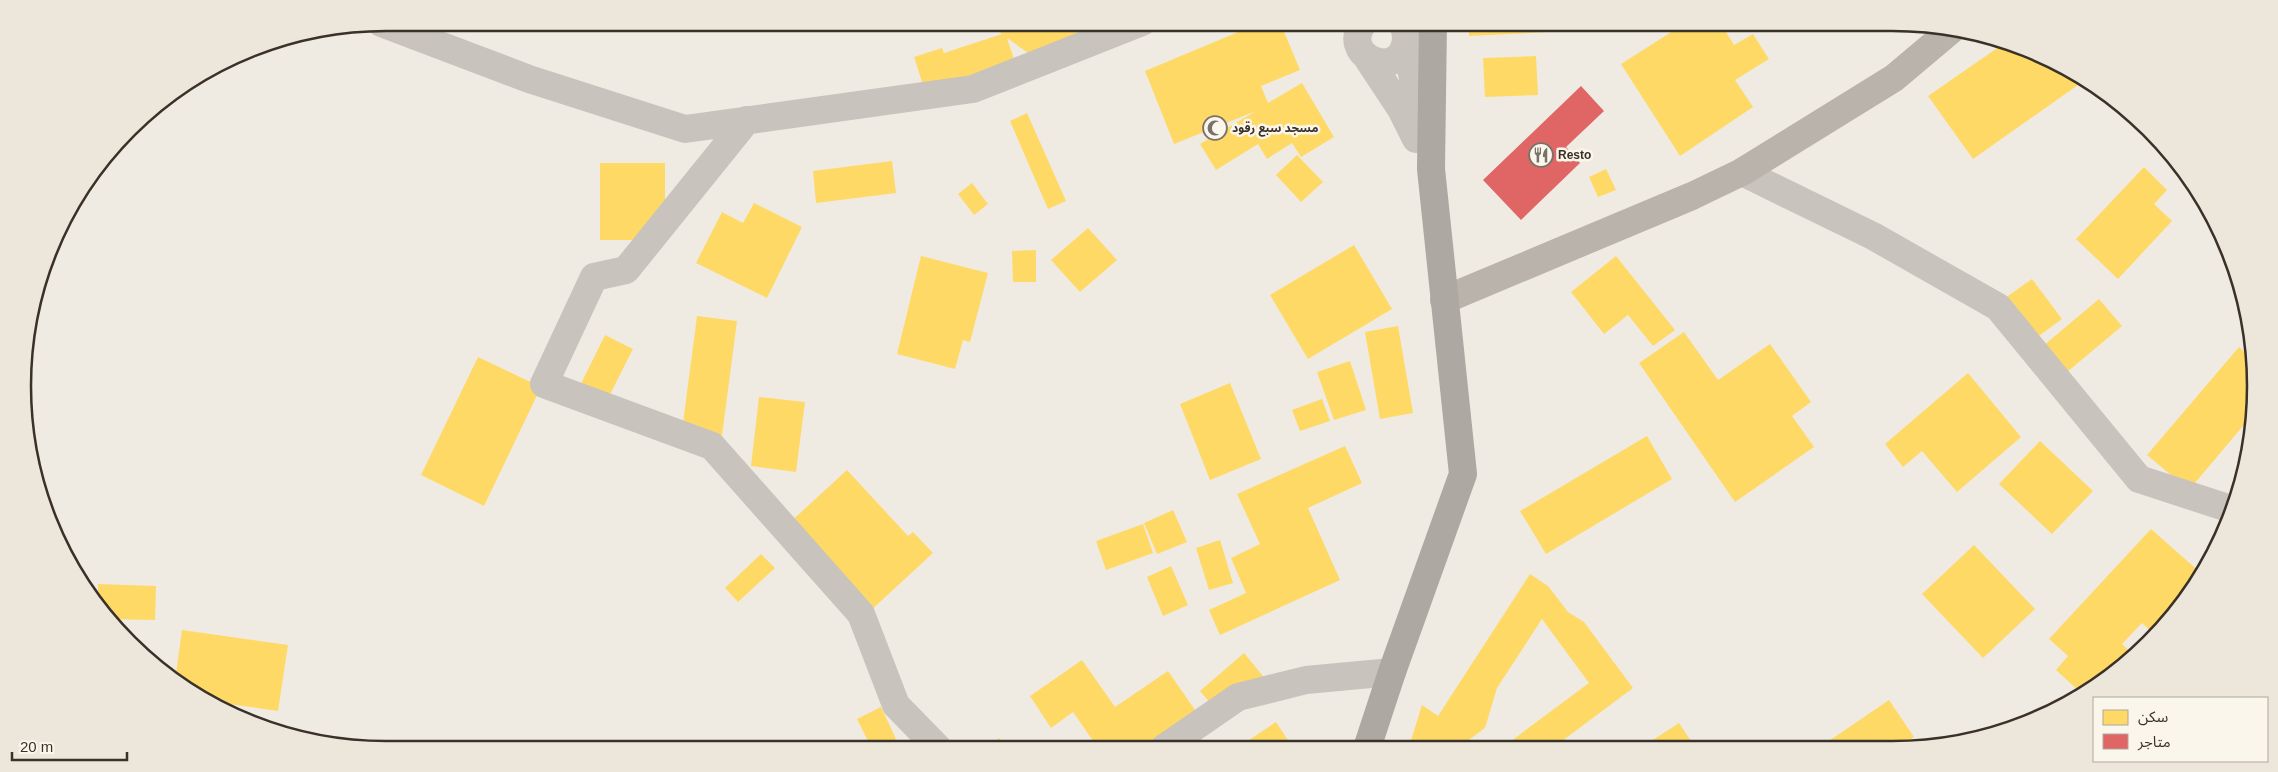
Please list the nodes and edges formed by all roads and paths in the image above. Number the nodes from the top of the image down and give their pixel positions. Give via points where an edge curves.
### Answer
1 (402, 31) edge
2 (1120, 31) edge
3 (1433, 31) edge
4 (1403, 33) edge
5 (1945, 35) edge
6 (1357, 36) edge
7 (747, 120) junction
8 (1431, 169) junction
9 (1742, 172) junction
10 (1444, 300) junction
11 (2225, 507) edge
12 (1392, 672) junction
13 (931, 741) edge
14 (1174, 741) edge
15 (1369, 741) edge

1 - 7 street via 528,79 685,129
2 - 7 street via 973,90
3 - 8 main road
4 - 6 street via 1404,50 1391,61 1375,62
4 - 8 street
5 - 9 main road via 1894,78
6 - 8 street via 1401,109
7 - 13 street via 626,270 594,277 544,384 712,446 861,614 896,705
8 - 10 main road
9 - 10 main road
9 - 11 street via 1873,236 1998,307 2139,479
10 - 12 main road via 1463,474
12 - 14 street via 1306,680 1238,697
12 - 15 main road

